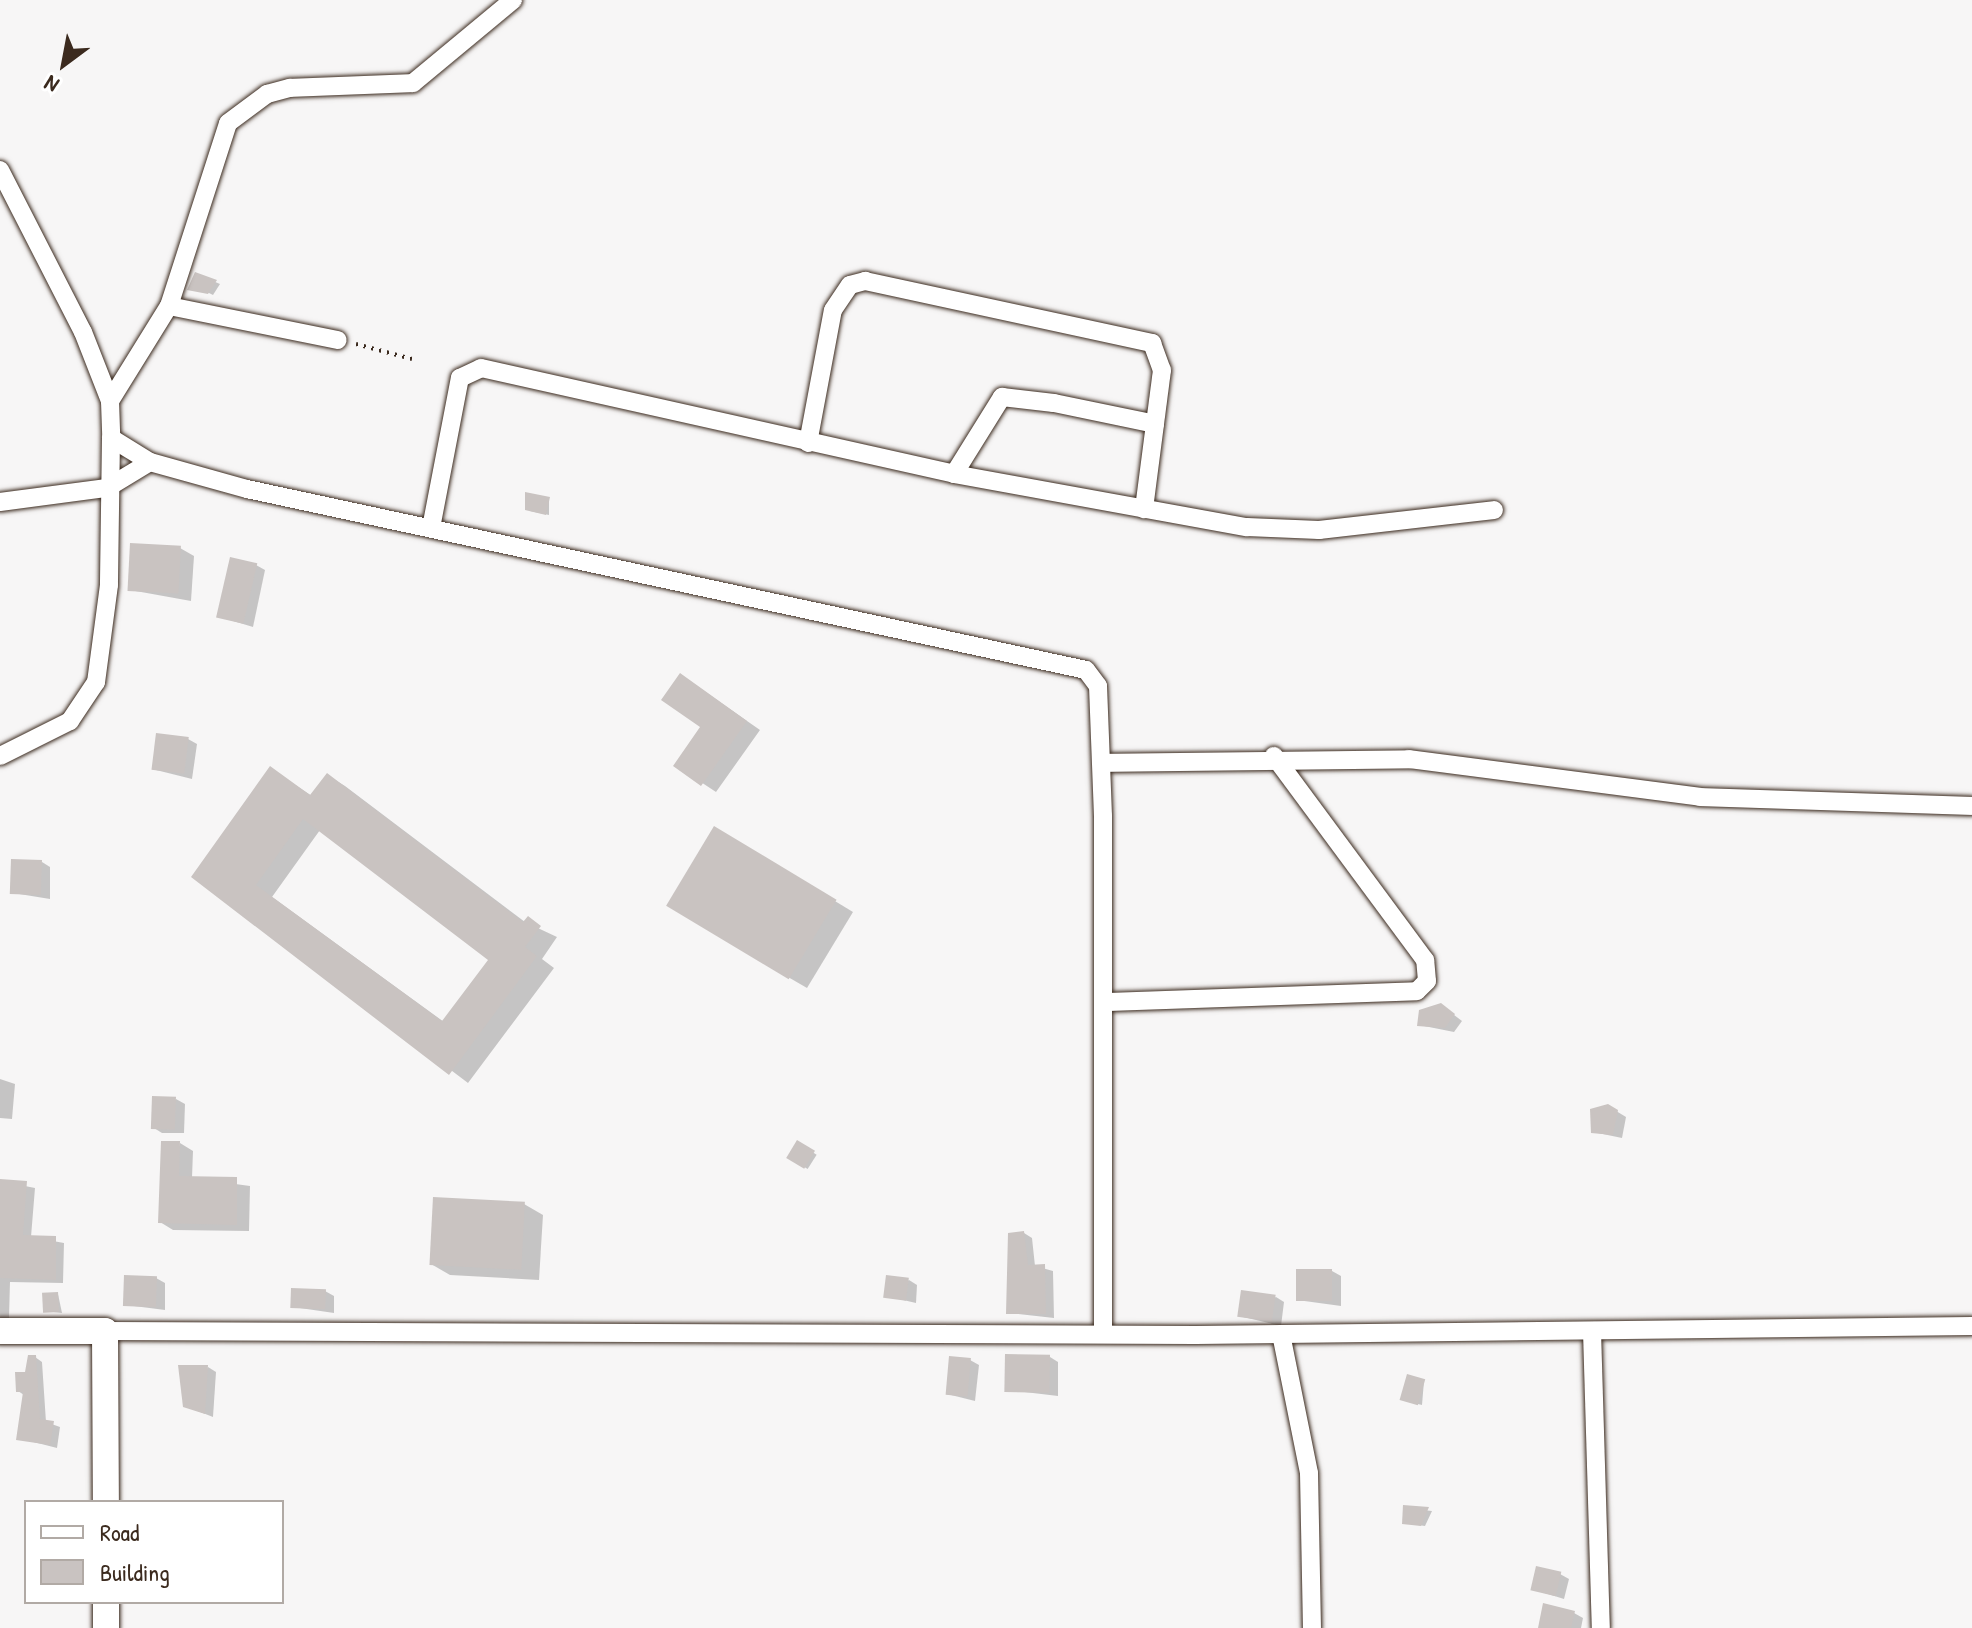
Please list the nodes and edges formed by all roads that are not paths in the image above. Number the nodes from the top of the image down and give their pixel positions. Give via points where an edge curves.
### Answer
1 (513, 0) edge
2 (0, 170) edge
3 (169, 306) junction
4 (338, 340) road end
5 (110, 401) junction
6 (1155, 424) junction
7 (111, 438) junction
8 (808, 443) junction
9 (150, 462) junction
10 (954, 474) junction
11 (107, 488) junction
12 (0, 502) edge
13 (1144, 509) junction
14 (1494, 510) dead end
15 (431, 528) junction
16 (0, 756) edge
17 (1274, 756) junction
18 (1102, 763) junction
19 (1972, 806) edge
20 (1108, 1002) junction
21 (1972, 1326) edge
22 (0, 1331) edge
23 (105, 1331) junction
24 (1592, 1331) junction
25 (1103, 1334) junction
26 (1281, 1334) junction
27 (106, 1500) edge
28 (106, 1604) edge
29 (106, 1628) edge
30 (1312, 1628) edge
31 (1601, 1628) edge

1 - 3 street via 413,83 290,88 244,107 212,156
2 - 5 street via 66,295
3 - 4 street
3 - 5 street
5 - 7 street
6 - 8 street via 1162,370 1152,343 865,281 850,285 833,310
6 - 10 street via 1002,397
6 - 13 street
7 - 9 street
7 - 11 street
8 - 10 street
8 - 15 street via 469,370 456,393
9 - 11 street
9 - 15 street
10 - 13 street
11 - 12 street
11 - 16 street via 109,585 96,682 70,721
13 - 14 street via 1276,530
15 - 18 street via 1076,666 1098,686
17 - 18 street
17 - 19 street via 1409,759 1700,797
17 - 20 street via 1425,960 1427,981 1417,991
18 - 20 street
20 - 25 street
21 - 24 street
22 - 23 street
23 - 25 street
23 - 27 street
24 - 26 street
24 - 31 street
25 - 26 street
26 - 30 street via 1309,1473
28 - 29 street

